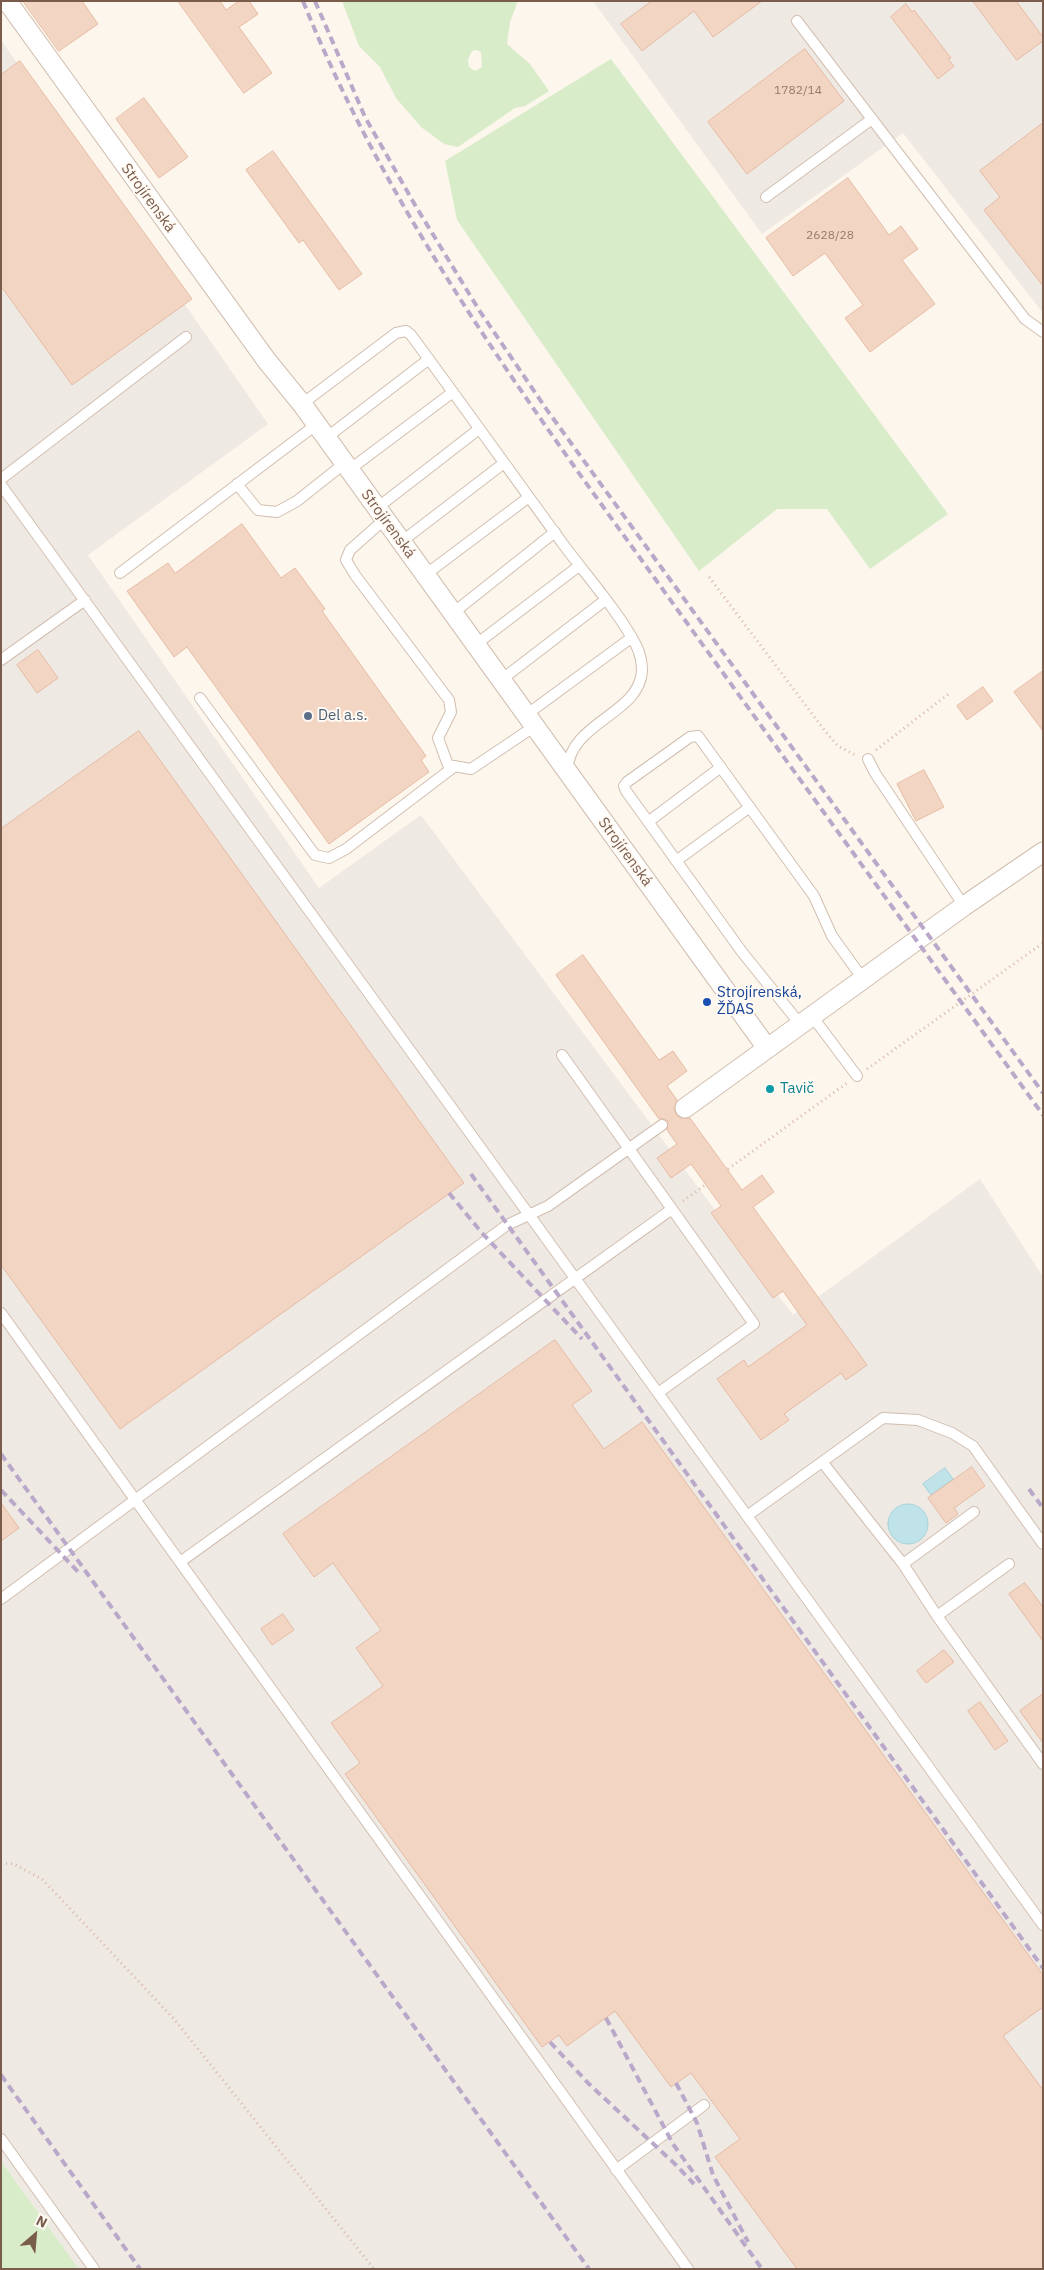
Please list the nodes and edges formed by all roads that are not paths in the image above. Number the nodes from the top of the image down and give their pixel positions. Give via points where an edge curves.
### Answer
1 (7, 1) edge
2 (797, 21) dead end
3 (872, 119) junction
4 (766, 197) dead end
5 (1043, 332) edge
6 (186, 337) dead end
7 (429, 359) junction
8 (453, 392) junction
9 (302, 404) junction
10 (480, 429) junction
11 (322, 431) junction
12 (504, 463) junction
13 (347, 467) junction
14 (1, 479) edge
15 (237, 484) junction
16 (1, 485) edge
17 (529, 497) junction
18 (381, 514) junction
19 (554, 532) junction
20 (401, 542) junction
21 (579, 566) junction
22 (120, 573) dead end
23 (425, 575) junction
24 (85, 600) junction
25 (604, 601) junction
26 (453, 613) junction
27 (631, 638) junction
28 (475, 645) junction
29 (1, 660) edge
30 (501, 680) junction
31 (200, 698) dead end
32 (530, 721) junction
33 (868, 759) road end
34 (454, 766) junction
35 (721, 767) junction
36 (567, 771) junction
37 (750, 807) junction
38 (648, 822) junction
39 (1043, 852) edge
40 (676, 860) junction
41 (964, 906) junction
42 (862, 979) junction
43 (806, 1020) junction
44 (767, 1048) junction
45 (562, 1055) dead end
46 (857, 1076) road end
47 (685, 1108) dead end
48 (662, 1125) dead end
49 (629, 1148) junction
50 (672, 1209) junction
51 (529, 1214) junction
52 (575, 1278) junction
53 (1, 1313) edge
54 (658, 1393) junction
55 (823, 1463) junction
56 (135, 1500) junction
57 (974, 1512) dead end
58 (747, 1516) junction
59 (1043, 1544) edge
60 (180, 1562) junction
61 (903, 1564) junction
62 (1009, 1564) dead end
63 (1, 1599) edge
64 (937, 1616) junction
65 (1043, 1764) edge
66 (1043, 1925) edge
67 (704, 2105) dead end
68 (1, 2139) edge
69 (616, 2170) junction
70 (94, 2269) edge
71 (688, 2269) edge

1 - 9 street, Strojírenská via 261,353
2 - 3 lane
3 - 4 lane
3 - 5 lane via 1026,319
6 - 14 lane
7 - 8 lane
7 - 9 lane via 411,335 401,330
7 - 11 lane
8 - 10 lane
8 - 13 lane
9 - 11 street, Strojírenská
10 - 12 lane
10 - 18 lane
11 - 13 street, Strojírenská
11 - 15 lane
12 - 17 lane
12 - 20 lane
13 - 15 lane via 277,512 258,510
13 - 18 street, Strojírenská
15 - 22 lane
16 - 24 lane
17 - 19 lane
17 - 23 lane
18 - 20 street, Strojírenská
18 - 34 lane via 350,550 346,560 449,700 451,712 438,738 448,765
19 - 21 lane
19 - 26 lane
20 - 23 street, Strojírenská
21 - 25 lane
21 - 28 lane
23 - 26 street, Strojírenská
24 - 29 lane
24 - 51 lane
25 - 27 lane
25 - 30 lane
26 - 28 street, Strojírenská
27 - 32 lane
27 - 36 lane via 641,659 642,672 635,692 583,735 571,752
28 - 30 street, Strojírenská
30 - 32 street, Strojírenská
31 - 34 lane via 315,855 329,858 346,850
32 - 34 lane via 471,769
32 - 36 street, Strojírenská
33 - 41 lane
35 - 37 lane
35 - 38 lane
35 - 38 lane via 695,735 627,782 624,786 626,791
36 - 44 street, Strojírenská
37 - 40 lane
37 - 42 lane via 814,896 832,936
38 - 40 lane
39 - 41 street
40 - 43 lane via 742,952
41 - 42 street
42 - 43 street
43 - 44 street
43 - 46 lane
44 - 47 street
45 - 49 lane
48 - 49 lane
49 - 50 lane
49 - 51 lane via 548,1206
50 - 52 lane
50 - 54 lane via 754,1324
51 - 52 lane
51 - 56 lane via 507,1225
52 - 54 lane
52 - 60 lane
53 - 56 lane
54 - 58 lane
55 - 58 lane
55 - 59 lane via 883,1418 918,1420 952,1433 974,1446
55 - 61 lane
56 - 60 lane
56 - 63 lane
57 - 61 lane
58 - 66 lane
60 - 69 lane
61 - 64 lane
62 - 64 lane
64 - 65 lane
67 - 69 lane
68 - 70 lane
69 - 71 lane

